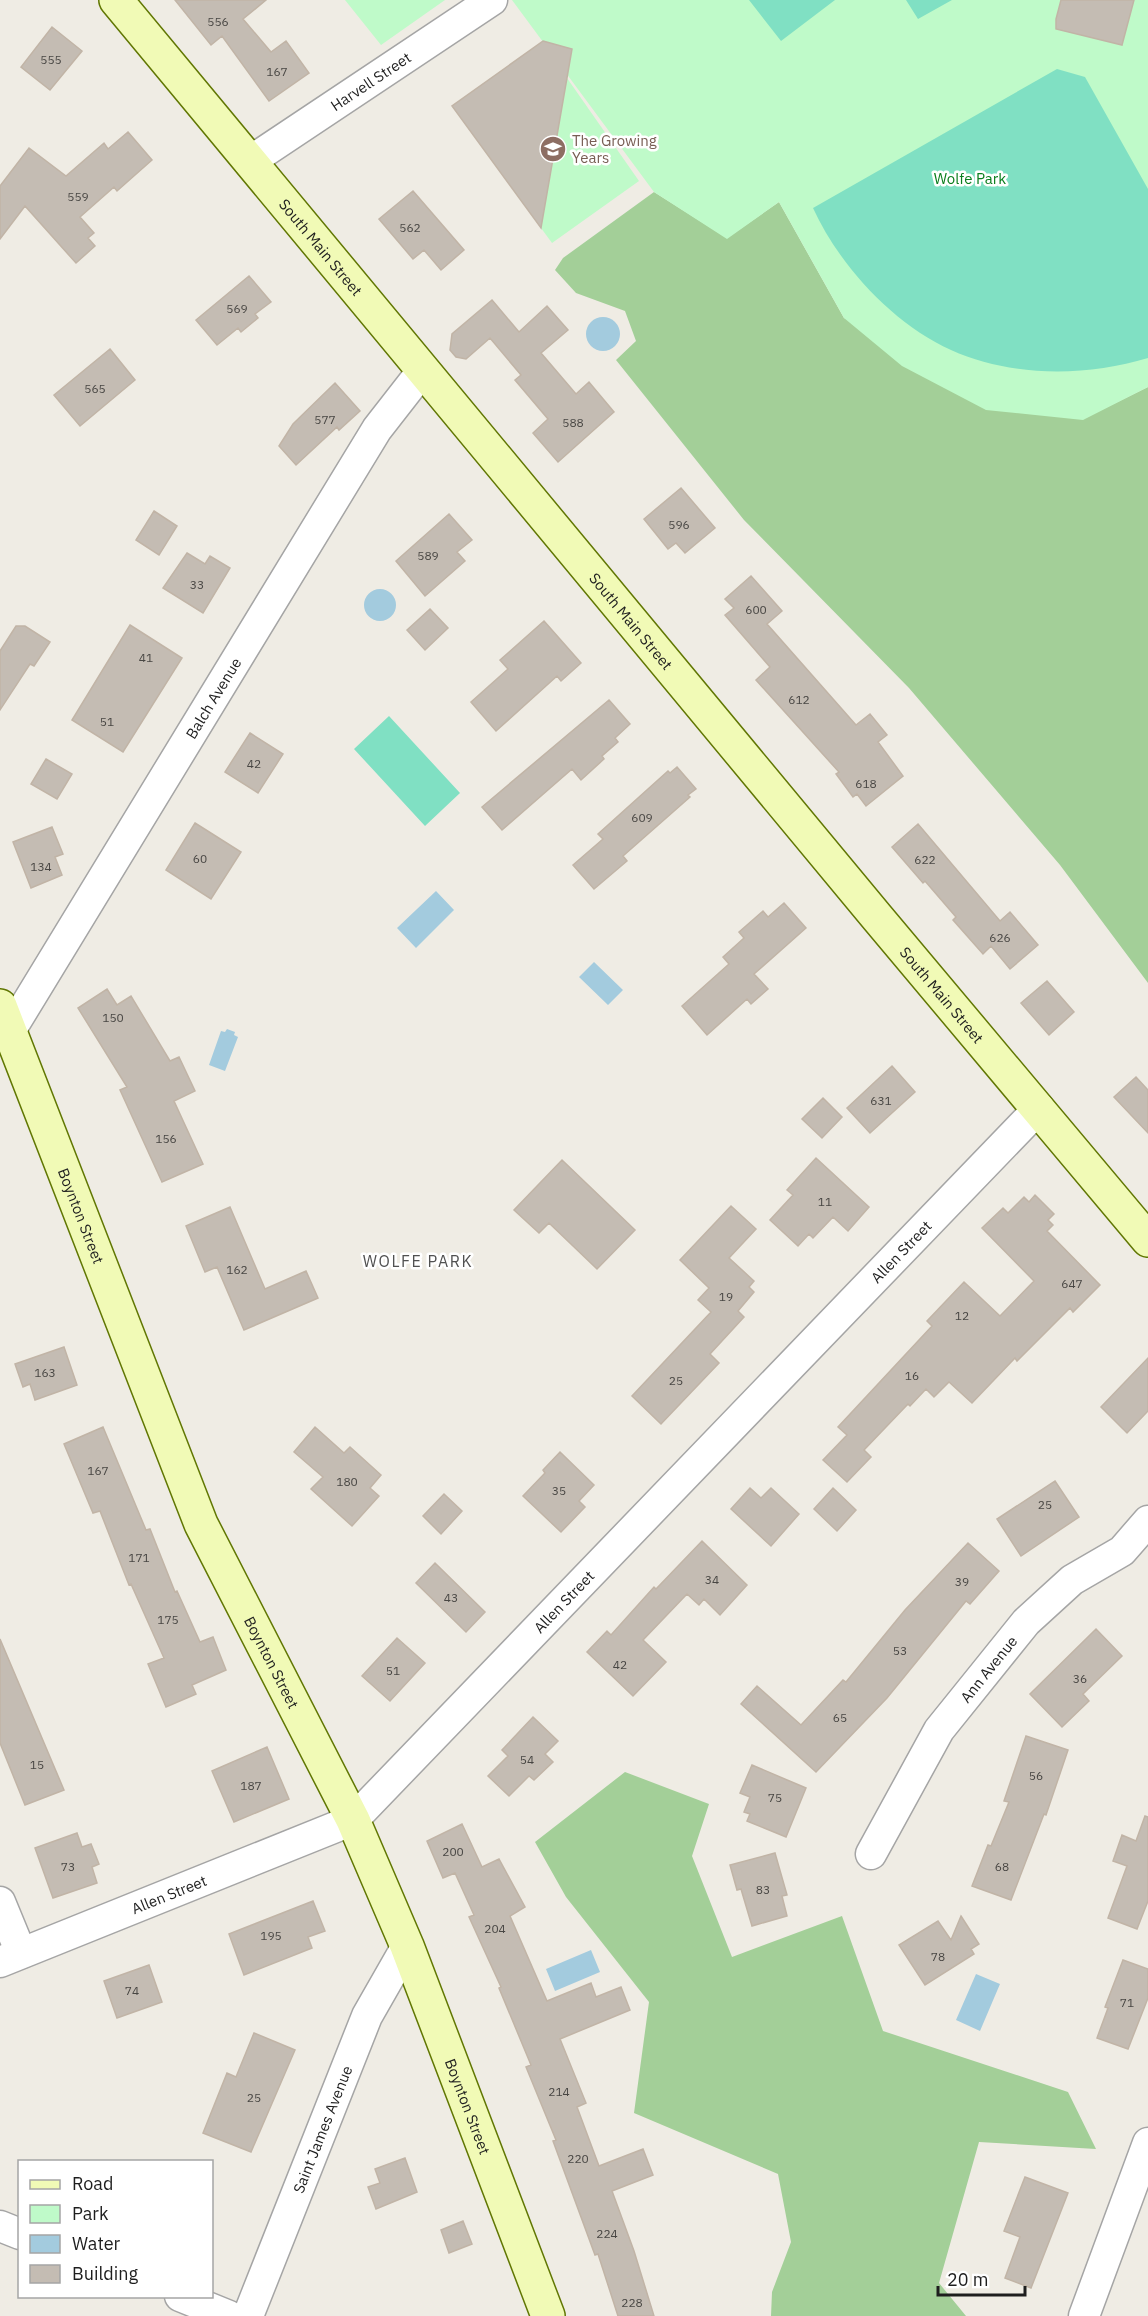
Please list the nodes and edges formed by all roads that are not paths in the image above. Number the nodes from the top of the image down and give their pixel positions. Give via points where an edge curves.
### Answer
1 (116, 0) edge
2 (492, 0) edge
3 (249, 162) junction
4 (423, 370) junction
5 (5, 1018) edge
6 (1039, 1108) junction
7 (1148, 1240) edge
8 (1148, 1521) edge
9 (353, 1820) junction
10 (871, 1854) dead end
11 (0, 1902) edge
12 (407, 1946) junction
13 (10, 1958) edge
14 (1148, 2143) edge
15 (0, 2226) edge
16 (18, 2233) edge
17 (185, 2298) edge
18 (229, 2316) edge
19 (248, 2316) edge
20 (548, 2316) edge
21 (1084, 2316) edge

1 - 3 main road, South Main Street
2 - 3 street, Harvell Street
3 - 4 main road, South Main Street
4 - 5 street, Balch Avenue via 377,429
4 - 6 main road, South Main Street
5 - 9 main road, Boynton Street via 201,1524
6 - 7 main road, South Main Street
6 - 9 street, Allen Street
8 - 10 street, Ann Avenue via 1122,1551 1072,1580 1026,1622 939,1730
9 - 12 main road, Boynton Street
9 - 13 street, Allen Street
11 - 13 street
12 - 19 street, Saint James Avenue via 367,2016
12 - 20 main road, Boynton Street
14 - 21 street
15 - 16 street
17 - 18 street

